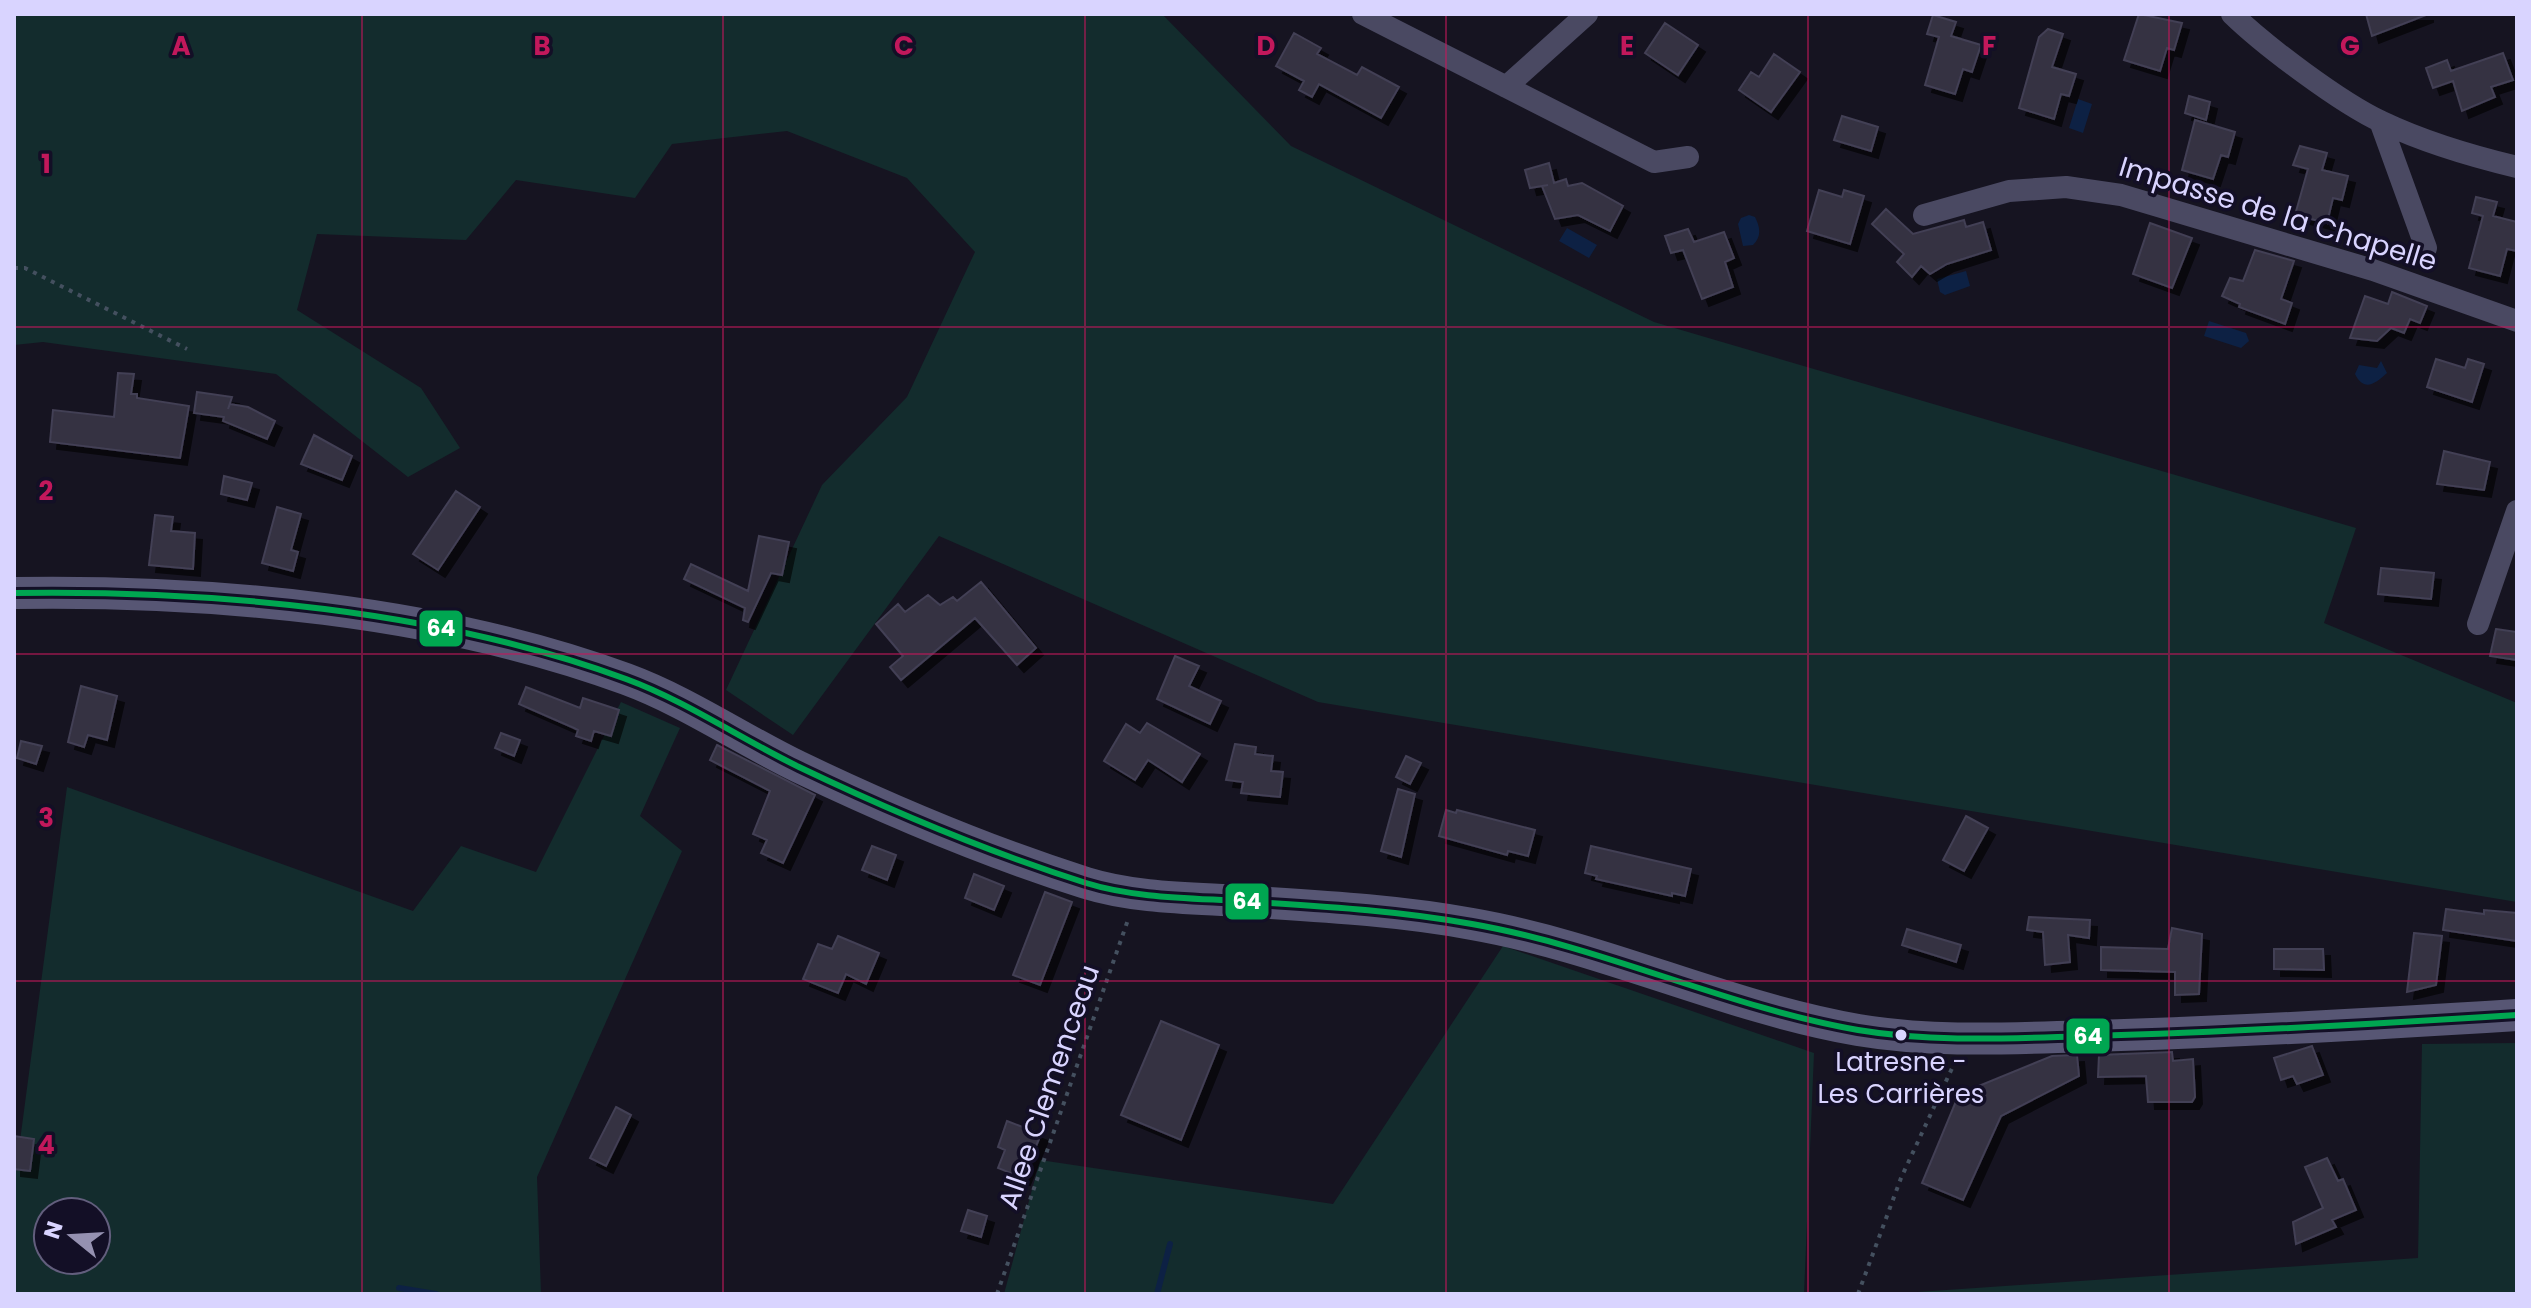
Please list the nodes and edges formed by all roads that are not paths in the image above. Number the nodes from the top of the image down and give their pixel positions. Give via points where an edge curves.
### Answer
1 (1363, 14) edge
2 (1587, 14) edge
3 (2232, 14) edge
4 (1506, 87) junction
5 (2380, 121) junction
6 (1688, 157) dead end
7 (2517, 167) edge
8 (1924, 215) dead end
9 (2426, 248) dead end
10 (2517, 321) edge
11 (2517, 511) edge
12 (14, 593) edge
13 (2478, 624) dead end
14 (2517, 1015) edge

1 - 4 street
2 - 4 street
3 - 5 street
4 - 6 street via 1654,162
5 - 7 street via 2460,154
5 - 9 street
8 - 10 street, Impasse de la Chapelle via 2009,191 2066,187 2121,195 2373,270
11 - 13 street
12 - 14 street via 297,606 420,623 539,649 634,682 799,767 997,853 1096,886 1477,924 1569,946 1799,1018 1863,1031 1966,1039 2229,1032

